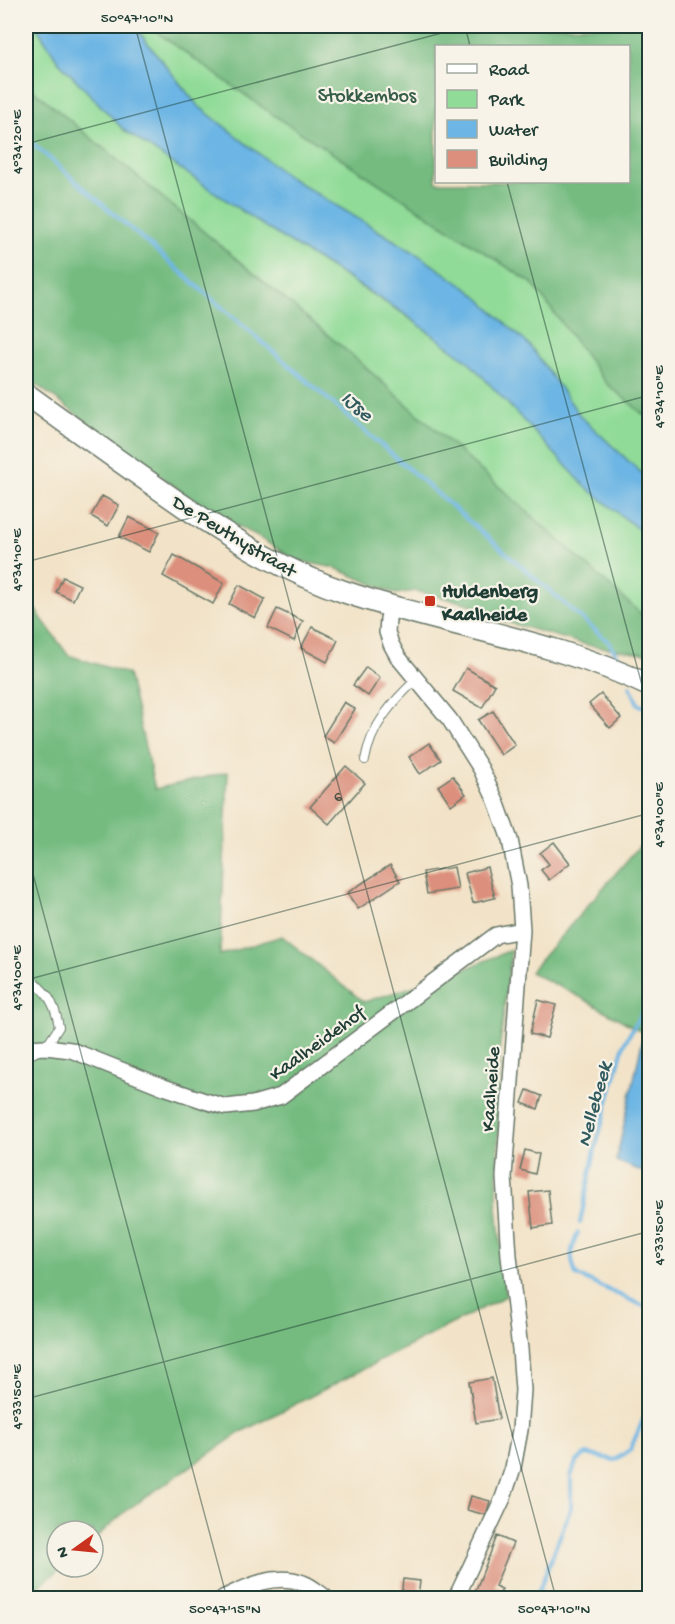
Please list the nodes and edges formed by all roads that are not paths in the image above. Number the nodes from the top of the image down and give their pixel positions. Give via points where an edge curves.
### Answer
1 (26, 394) edge
2 (391, 606) junction
3 (417, 679) junction
4 (647, 685) edge
5 (365, 760) dead end
6 (522, 930) junction
7 (26, 974) edge
8 (46, 1047) junction
9 (26, 1048) edge
10 (26, 1057) edge
11 (223, 1599) edge
12 (327, 1599) edge
13 (456, 1599) edge

1 - 2 main road, De Peuthystraat via 210,524 260,554 299,574
2 - 3 street, Kaalheide via 387,632 391,644
2 - 4 main road, De Peuthystraat via 565,652
3 - 5 lane via 396,698 376,725
3 - 6 street, Kaalheide via 450,720 496,801 510,840
6 - 8 street, Kaalheidehof via 495,935 281,1096 253,1104 226,1107 204,1101 71,1050
6 - 13 street, Kaalheide via 504,1178 520,1349 520,1430 503,1498
7 - 8 lane via 47,994 56,1012 59,1027
8 - 9 street, Kaalheidehof
8 - 10 lane
11 - 12 street via 255,1583 280,1580 302,1582

